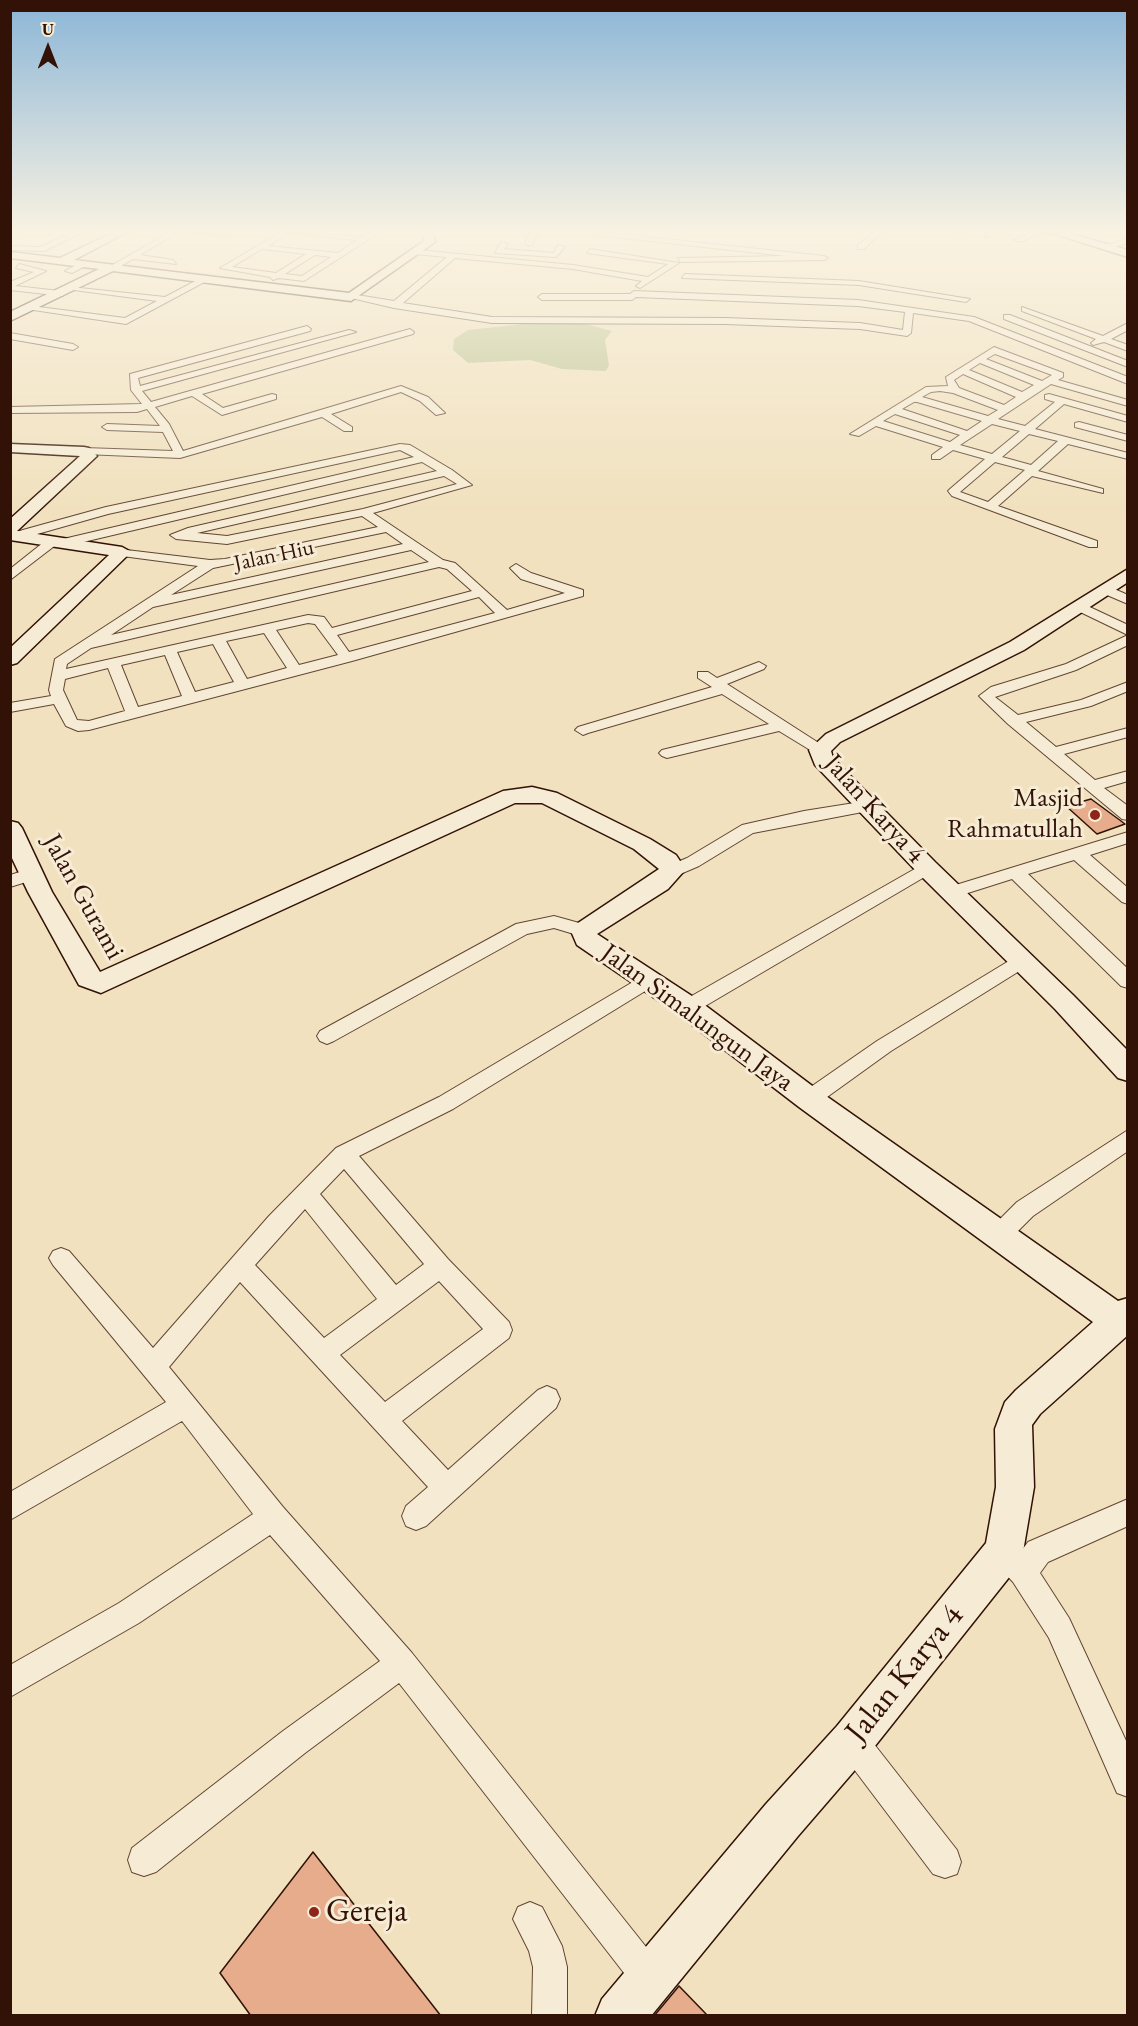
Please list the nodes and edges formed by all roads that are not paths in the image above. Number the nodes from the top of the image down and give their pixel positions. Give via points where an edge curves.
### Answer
1 (275, 326) edge
2 (846, 326) edge
3 (860, 326) joint
4 (907, 326) edge
5 (987, 326) edge
6 (1030, 326) edge
7 (1067, 326) edge
8 (308, 329) dead end
9 (1125, 329) edge
10 (352, 332) dead end
11 (410, 332) dead end
12 (292, 333) junction
13 (10, 336) edge
14 (1104, 340) junction
15 (73, 347) dead end
16 (1087, 347) junction
17 (1128, 348) edge
18 (226, 350) junction
19 (1067, 358) junction
20 (978, 359) junction
21 (248, 360) junction
22 (1128, 364) edge
23 (961, 370) junction
24 (270, 371) junction
25 (1051, 381) junction
26 (1128, 381) edge
27 (224, 384) junction
28 (136, 390) junction
29 (955, 390) junction
30 (194, 393) junction
31 (1027, 394) junction
32 (272, 397) dead end
33 (912, 399) junction
34 (1062, 400) junction
35 (259, 401) junction
36 (1124, 402) edge
37 (148, 406) junction
38 (1005, 409) junction
39 (10, 410) edge
40 (894, 410) junction
41 (1100, 412) junction
42 (323, 413) junction
43 (440, 413) dead end
44 (1128, 419) edge
45 (990, 420) junction
46 (875, 422) junction
47 (1079, 425) junction
48 (107, 428) dead end
49 (166, 429) junction
50 (348, 429) dead end
51 (1028, 429) junction
52 (855, 434) dead end
53 (969, 435) junction
54 (1128, 438) edge
55 (1065, 439) junction
56 (951, 446) junction
57 (10, 448) edge
58 (84, 451) junction
59 (180, 455) junction
60 (1128, 456) edge
61 (936, 457) dead end
62 (424, 458) junction
63 (992, 458) junction
64 (1030, 471) junction
65 (448, 472) junction
66 (1099, 491) dead end
67 (990, 507) junction
68 (364, 512) junction
69 (130, 526) junction
70 (390, 528) junction
71 (12, 533) edge
72 (176, 535) junction
73 (57, 542) junction
74 (1093, 544) dead end
75 (411, 546) junction
76 (122, 552) junction
77 (439, 563) junction
78 (210, 564) junction
79 (1128, 574) edge
80 (10, 576) edge
81 (1105, 589) junction
82 (482, 592) junction
83 (1128, 600) edge
84 (549, 602) junction
85 (144, 606) junction
86 (1079, 606) junction
87 (504, 615) junction
88 (268, 628) junction
89 (1128, 631) edge
90 (329, 633) junction
91 (1128, 639) edge
92 (218, 640) junction
93 (85, 645) junction
94 (170, 651) junction
95 (347, 658) junction
96 (10, 659) edge
97 (114, 664) junction
98 (759, 666) dead end
99 (296, 671) junction
100 (58, 677) junction
101 (715, 682) junction
102 (243, 685) junction
103 (1128, 686) edge
104 (58, 699) junction
105 (191, 699) junction
106 (10, 708) edge
107 (133, 713) junction
108 (1013, 721) junction
109 (780, 726) junction
110 (583, 729) dead end
111 (1128, 732) edge
112 (820, 750) junction
113 (667, 753) dead end
114 (1052, 753) junction
115 (1128, 776) edge
116 (1092, 786) junction
117 (867, 806) junction
118 (1128, 815) edge
119 (10, 828) edge
120 (1127, 838) edge
121 (1078, 854) junction
122 (927, 868) junction
123 (672, 871) junction
124 (1015, 872) junction
125 (22, 878) edge
126 (952, 892) junction
127 (1128, 898) edge
128 (584, 931) junction
129 (1022, 960) junction
130 (648, 980) junction
131 (1128, 981) edge
132 (688, 1007) junction
133 (327, 1036) dead end
134 (1128, 1070) edge
135 (809, 1099) junction
136 (1128, 1138) edge
137 (344, 1154) junction
138 (307, 1194) junction
139 (998, 1236) junction
140 (61, 1258) dead end
141 (240, 1265) junction
142 (440, 1266) junction
143 (393, 1300) junction
144 (1122, 1317) edge
145 (322, 1354) junction
146 (154, 1367) junction
147 (547, 1399) dead end
148 (185, 1406) junction
149 (384, 1419) junction
150 (447, 1488) junction
151 (10, 1507) edge
152 (1128, 1512) edge
153 (416, 1516) dead end
154 (273, 1517) junction
155 (1014, 1562) junction
156 (402, 1663) junction
157 (10, 1682) edge
158 (852, 1741) junction
159 (1128, 1782) edge
160 (144, 1860) dead end
161 (945, 1862) dead end
162 (530, 1920) dead end
163 (650, 1979) junction
164 (549, 2016) edge
165 (619, 2016) edge

1 - 12 street
2 - 3 street
3 - 4 street via 906,333
5 - 19 street
6 - 16 street
7 - 14 street
8 - 12 street
9 - 14 street
10 - 21 street
11 - 24 street
12 - 18 street
13 - 15 street
14 - 16 street
14 - 17 street
16 - 19 street
16 - 22 street
18 - 21 street
18 - 28 street via 134,375
19 - 26 street
20 - 23 street
20 - 25 street
20 - 25 street via 997,350
21 - 24 street
21 - 28 street
23 - 29 street via 949,379
23 - 31 street
24 - 27 street
25 - 31 street
25 - 36 street
27 - 30 street
27 - 35 street
28 - 37 street
29 - 33 street via 934,388
29 - 38 street
30 - 35 street via 222,412
30 - 37 street
31 - 34 street
31 - 38 street
32 - 35 street
33 - 40 street
33 - 45 street
34 - 41 street
34 - 51 street
36 - 41 street
37 - 39 street via 128,410
37 - 49 street
38 - 45 street
40 - 46 street
40 - 53 street
41 - 44 street
41 - 47 street
42 - 43 street via 401,389 424,399
42 - 50 street
42 - 59 street
45 - 51 street
45 - 53 street
46 - 52 street
46 - 56 street
47 - 54 street
47 - 55 street
48 - 49 street
49 - 59 street
51 - 55 street
51 - 63 street
53 - 56 street
55 - 60 street
55 - 64 street
56 - 61 street
56 - 63 street
57 - 58 street
58 - 59 street
58 - 71 street via 87,459
62 - 65 street
62 - 69 street
62 - 71 street via 406,447 390,448
63 - 64 street
63 - 67 street via 954,493
64 - 66 street
64 - 67 street
65 - 68 street via 466,485
65 - 72 street
67 - 74 street
68 - 70 street
68 - 72 street via 227,540
69 - 72 street
69 - 73 street
70 - 75 street
70 - 78 street
71 - 73 street
73 - 76 street
73 - 80 street
75 - 77 street
75 - 85 street, Jalan Hiu
76 - 78 street
76 - 96 street
77 - 82 street via 451,566
77 - 93 street
78 - 85 street
79 - 81 street, Jalan Karya 4
81 - 83 street
81 - 86 street, Jalan Karya 4
82 - 87 street
82 - 90 street
84 - 84 street via 584,595 521,572
84 - 87 street
85 - 93 street
86 - 89 street
86 - 112 street, Jalan Karya 4 via 1017,646 833,738
87 - 95 street
88 - 90 street via 314,619
88 - 92 street
88 - 99 street
90 - 95 street
91 - 108 street via 1071,667 986,694
92 - 94 street
92 - 102 street
93 - 100 street via 60,662
94 - 97 street
94 - 105 street
95 - 99 street
97 - 100 street
97 - 107 street
98 - 101 street
99 - 102 street
100 - 104 street
101 - 109 street
101 - 110 street
102 - 105 street
103 - 108 street via 1086,703
104 - 106 street
104 - 107 street via 71,723 78,726
105 - 107 street
108 - 114 street
109 - 112 street
109 - 113 street
111 - 114 street
112 - 117 street, Jalan Karya 4 via 823,760
114 - 116 street
115 - 116 street
116 - 118 street
117 - 122 street, Jalan Karya 4
117 - 123 street via 748,829
119 - 125 street, Jalan Gurami
120 - 121 street
121 - 124 street
121 - 127 street
122 - 126 street, Jalan Karya 4
122 - 132 street
123 - 125 street, Jalan Gurami via 668,861 642,844 549,798 522,794 110,981 94,982
123 - 128 street, Jalan Simalungun Jaya via 659,884
124 - 126 street
124 - 131 street
126 - 129 street, Jalan Karya 4
128 - 130 street, Jalan Simalungun Jaya via 586,939
128 - 133 street via 554,922 522,929
129 - 134 street, Jalan Karya 4
129 - 135 street via 884,1046
130 - 132 street, Jalan Simalungun Jaya
130 - 137 street via 446,1103
132 - 135 street, Jalan Simalungun Jaya
135 - 139 street, Jalan Simalungun Jaya
136 - 139 street via 1025,1209
137 - 138 street
137 - 142 street
138 - 141 street
138 - 143 street
139 - 144 street, Jalan Simalungun Jaya
140 - 146 street
141 - 145 street
141 - 146 street
142 - 143 street
142 - 149 street via 500,1330
143 - 145 street
144 - 155 street, Jalan Karya 4 via 1018,1415 1013,1429
145 - 149 street
146 - 148 street
147 - 150 street
148 - 151 street
148 - 154 street
149 - 150 street
150 - 153 street
152 - 155 street
154 - 156 street
154 - 157 street via 129,1613
155 - 158 street, Jalan Karya 4
155 - 159 street via 1059,1628
156 - 160 street
156 - 163 street
158 - 161 street
158 - 163 street, Jalan Karya 4
162 - 164 street via 545,1946 550,1967
163 - 165 street, Jalan Karya 4

